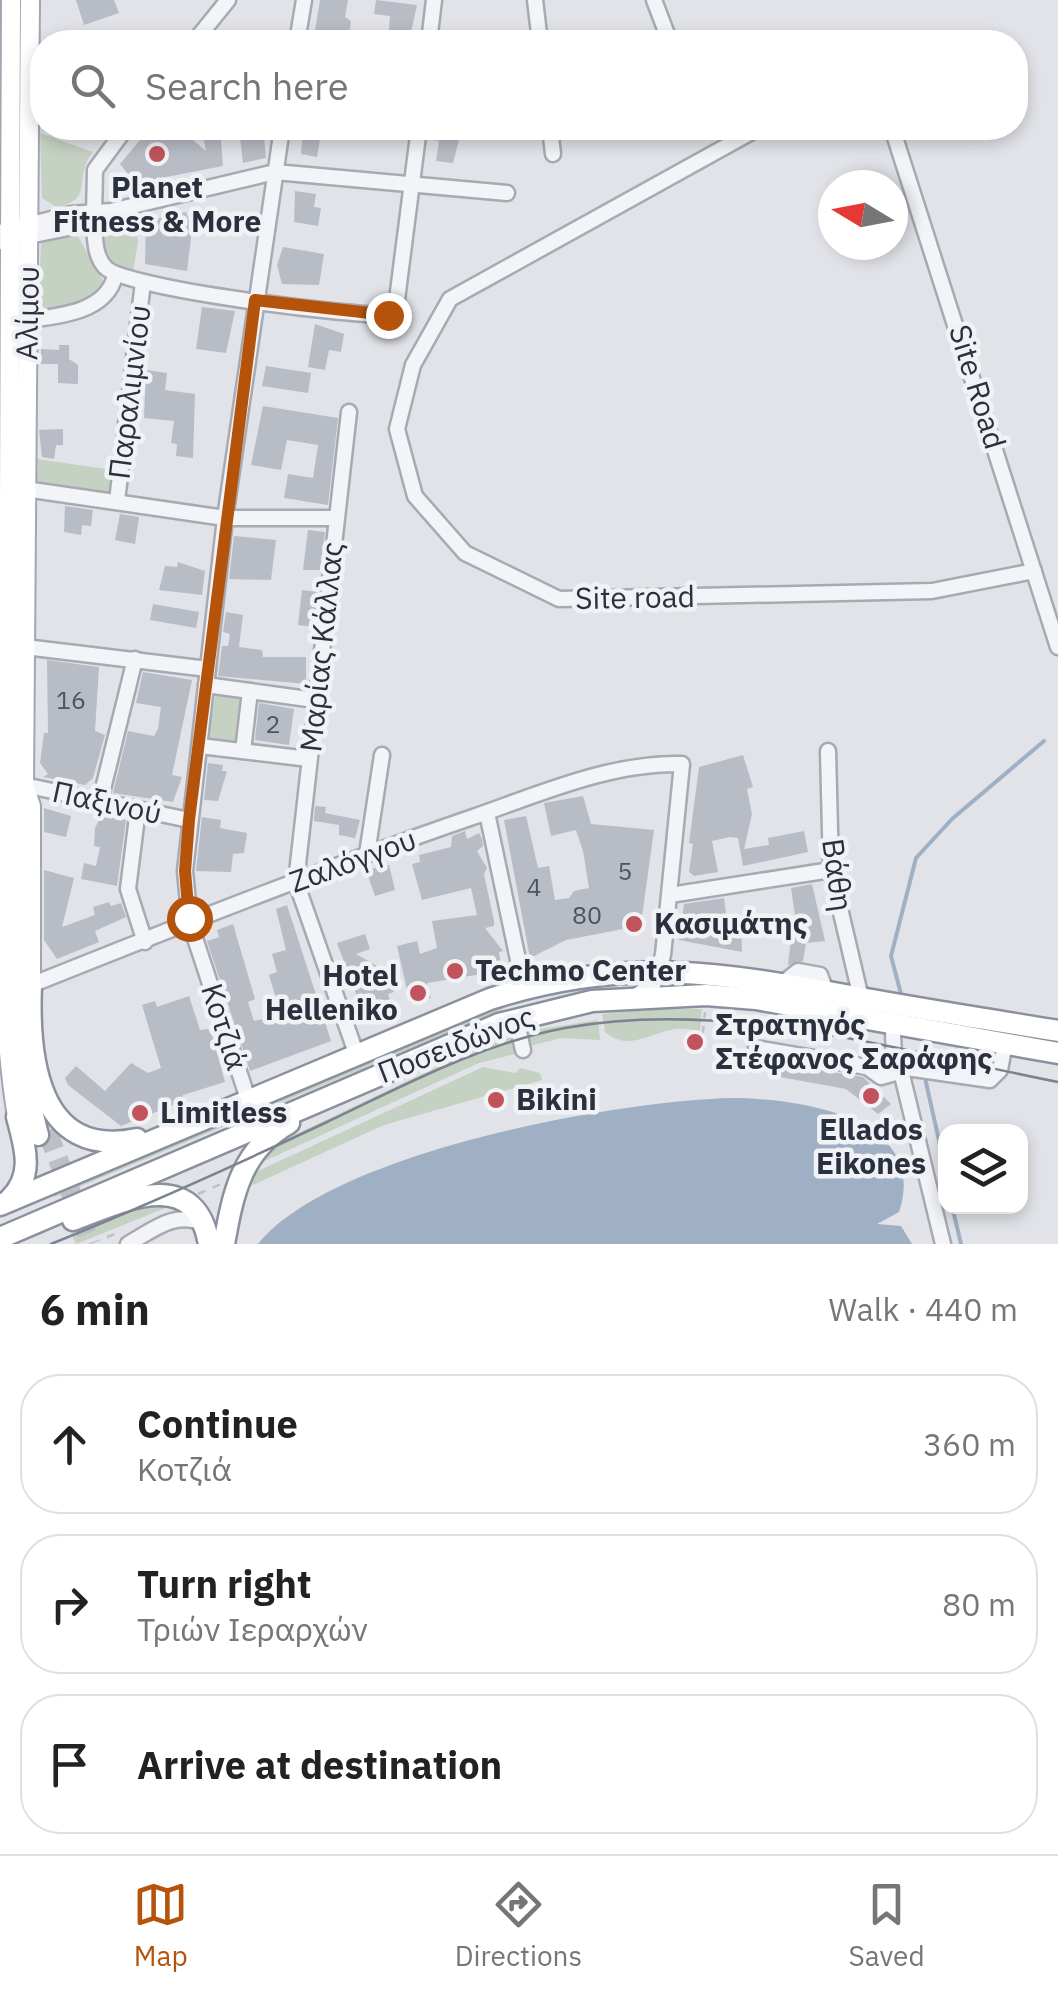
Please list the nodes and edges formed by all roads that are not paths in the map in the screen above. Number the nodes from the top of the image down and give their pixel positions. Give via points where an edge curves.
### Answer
1 (11, 0) edge
2 (30, 0) edge
3 (228, 0) edge
4 (304, 0) edge
5 (434, 0) edge
6 (535, 0) edge
7 (654, 0) edge
8 (204, 30) edge
9 (299, 30) edge
10 (430, 30) edge
11 (539, 30) edge
12 (665, 30) edge
13 (8, 140) edge
14 (117, 140) edge
15 (280, 140) edge
16 (418, 140) edge
17 (551, 140) edge
18 (737, 140) edge
19 (896, 140) edge
20 (553, 154) dead end
21 (274, 172) junction
22 (412, 184) junction
23 (507, 193) dead end
24 (94, 215) junction
25 (13, 233) edge
26 (115, 276) junction
27 (143, 282) junction
28 (255, 300) junction
29 (28, 320) junction
30 (350, 412) dead end
31 (5, 473) edge
32 (26, 489) junction
33 (117, 501) junction
34 (226, 518) junction
35 (336, 518) junction
36 (1034, 571) junction
37 (11, 639) edge
38 (1058, 647) edge
39 (135, 660) junction
40 (207, 677) junction
41 (250, 690) junction
42 (315, 700) junction
43 (200, 746) junction
44 (243, 751) junction
45 (828, 751) dead end
46 (8, 756) junction
47 (382, 756) dead end
48 (309, 759) junction
49 (24, 785) junction
50 (100, 801) junction
51 (138, 809) junction
52 (486, 813) junction
53 (189, 820) junction
54 (367, 854) junction
55 (831, 870) junction
56 (296, 882) junction
57 (670, 896) junction
58 (190, 923) junction
59 (145, 942) junction
60 (660, 970) junction
61 (30, 985) junction
62 (1, 986) edge
63 (524, 988) junction
64 (630, 997) junction
65 (861, 998) junction
66 (516, 1019) junction
67 (1058, 1031) edge
68 (893, 1032) dead end
69 (1006, 1042) junction
70 (756, 1048) dead end
71 (523, 1050) dead end
72 (356, 1053) junction
73 (1058, 1053) edge
74 (2, 1059) edge
75 (903, 1068) junction
76 (360, 1082) junction
77 (248, 1099) junction
78 (8, 1120) edge
79 (169, 1133) junction
80 (2, 1205) edge
81 (206, 1234) edge
82 (125, 1238) edge
83 (0, 1240) edge
84 (224, 1244) edge
85 (943, 1244) edge

1 - 13 main road, Αλίμου
2 - 25 main road, Αλίμου
3 - 8 street
4 - 9 street
5 - 10 street
6 - 11 street
7 - 12 street
13 - 25 main road, Αλίμου
14 - 24 street via 95,170
15 - 21 street, Κοτζιά
16 - 22 street
17 - 20 street
18 - 36 street, Site road via 450,299 412,365 396,429 415,496 465,553 559,598 932,591
19 - 36 street, Site Road
21 - 22 street
21 - 24 street
21 - 28 street, Κοτζιά
22 - 23 street
22 - 28 street via 395,315
24 - 25 street
24 - 25 street via 73,226
24 - 26 street via 98,256
25 - 29 main road, Αλίμου
25 - 31 main road, Αλίμου
26 - 27 street
26 - 29 street via 97,302
27 - 28 street
27 - 33 street, Παραλιμνίου
28 - 34 street, Κοτζιά
29 - 32 main road, Αλίμου
30 - 35 street, Μαρίας Κάλλας
31 - 37 main road, Αλίμου
32 - 33 street
32 - 37 main road, Αλίμου
33 - 34 street
34 - 35 street
34 - 40 street, Κοτζιά
35 - 42 street, Μαρίας Κάλλας
36 - 38 street, Site Road
37 - 39 street
37 - 46 main road, Αλίμου
37 - 49 main road, Αλίμου
39 - 40 street
39 - 50 street
40 - 41 street
40 - 43 street, Κοτζιά
41 - 42 street
41 - 44 street
42 - 48 street, Μαρίας Κάλλας
43 - 44 street
43 - 53 street, Κοτζιά
44 - 48 street
45 - 55 street, Βάθη
46 - 49 highway via 15,787 16,1048 42,1132 22,1034
46 - 62 main road, Αλίμου
47 - 54 street
48 - 56 street, Μαρίας Κάλλας
49 - 50 street, Παξινού
49 - 61 main road, Αλίμου via 31,806
50 - 51 street, Παξινού
51 - 53 street, Παξινού
51 - 59 street via 128,889
52 - 54 street, Ζαλόγγου
52 - 57 street, Ζαλόγγου via 632,768 682,764
52 - 63 street
53 - 58 street, Κοτζιά
54 - 56 street, Ζαλόγγου
55 - 57 street
55 - 65 street, Βάθη
56 - 58 street, Ζαλόγγου
56 - 72 street
57 - 60 street
58 - 59 street, Ζαλόγγου
58 - 77 street, Κοτζιά
59 - 61 street, Ζαλόγγου
60 - 63 highway, Ποσειδώνος
60 - 64 street via 651,986
60 - 65 highway, Ποσειδώνος via 714,972
61 - 79 highway via 33,1060 56,1114 102,1141
62 - 74 main road, Αλίμου
63 - 72 highway, Ποσειδώνος
64 - 66 highway, Ποσειδώνος
64 - 69 highway, Ποσειδώνος via 756,999
65 - 67 highway, Ποσειδώνος
66 - 71 street
66 - 76 highway, Ποσειδώνος
68 - 75 street via 894,1060
69 - 73 highway, Ποσειδώνος
69 - 75 street via 1000,1070 990,1080
70 - 75 street via 866,1067 882,1077
72 - 77 highway, Ποσειδώνος
74 - 78 main road, Αλίμου
75 - 85 street
76 - 83 highway, Ποσειδώνος
76 - 84 highway via 283,1126 253,1152 236,1182
77 - 79 highway, Ποσειδώνος
78 - 80 highway via 26,1168 18,1190
79 - 80 highway, Ποσειδώνος
81 - 82 street via 189,1218
81 - 83 highway via 189,1206 172,1196 146,1194

